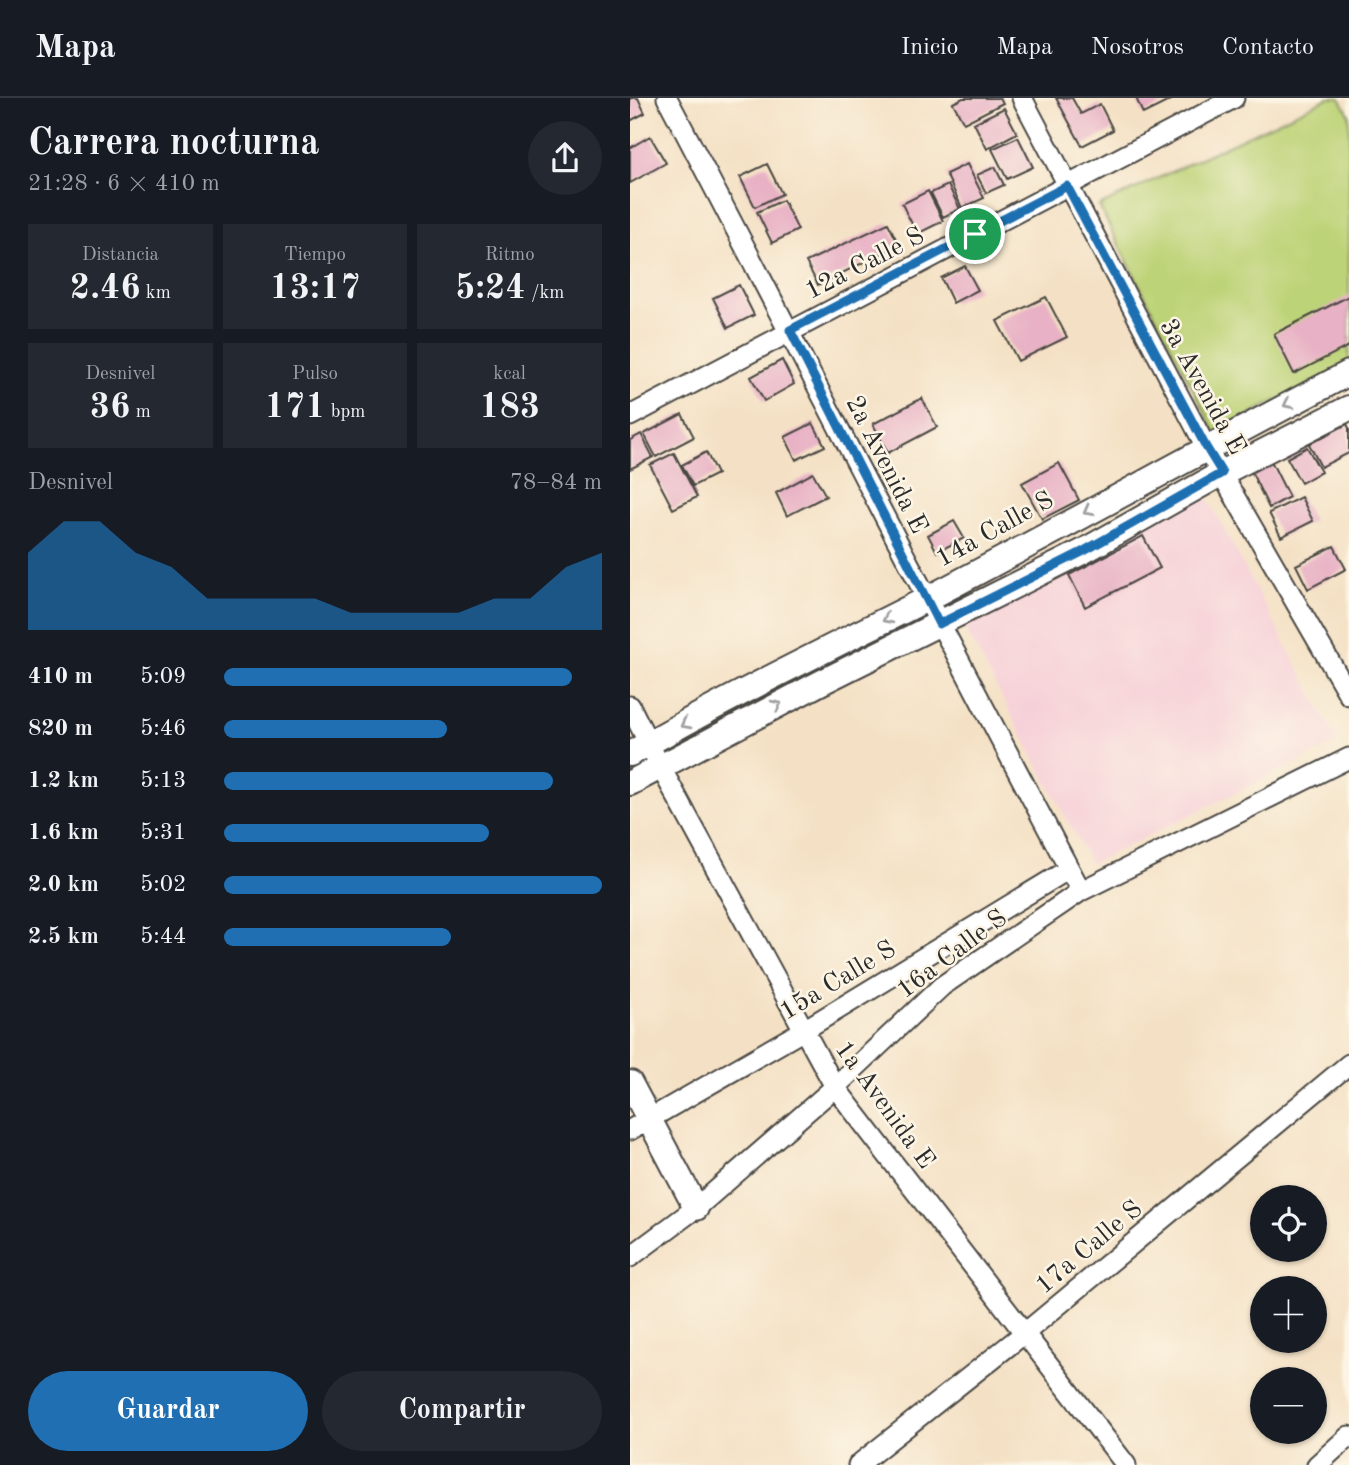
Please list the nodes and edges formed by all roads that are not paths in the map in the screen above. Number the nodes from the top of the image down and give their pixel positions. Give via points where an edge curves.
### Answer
1 (667, 98) edge
2 (1022, 98) edge
3 (1234, 98) edge
4 (1067, 186) junction
5 (790, 330) junction
6 (1349, 373) edge
7 (1349, 408) edge
8 (630, 416) edge
9 (1206, 447) junction
10 (1222, 473) junction
11 (927, 599) junction
12 (939, 624) junction
13 (1349, 695) edge
14 (630, 706) edge
15 (639, 748) edge
16 (1349, 758) edge
17 (660, 766) junction
18 (630, 783) edge
19 (1069, 869) junction
20 (1080, 891) junction
21 (804, 1030) junction
22 (1349, 1064) edge
23 (630, 1083) edge
24 (835, 1087) junction
25 (640, 1124) edge
26 (696, 1208) junction
27 (630, 1258) edge
28 (1026, 1332) junction
29 (1349, 1437) edge
30 (858, 1465) edge
31 (1126, 1465) edge
32 (1317, 1465) edge

1 - 5 street, 2a Avenida E
2 - 4 street, 3a Avenida E
3 - 4 street, 12a Calle S
4 - 5 street, 12a Calle S
4 - 9 street, 3a Avenida E
5 - 8 street, 12a Calle S
5 - 11 street, 2a Avenida E
6 -> 9 street, 14a Calle S
7 - 10 street
9 - 10 street, 3a Avenida E
9 -> 11 street, 14a Calle S
10 - 12 street via 1084,551
10 - 13 street, 3a Avenida E
11 - 12 street, 2a Avenida E
11 -> 15 street, 14a Calle S
17 -> 12 street
12 - 19 street, 2a Avenida E
14 - 15 street, 1a Avenida E
15 - 17 street, 1a Avenida E
16 - 20 street, 16a Calle S
17 - 18 street
17 - 21 street, 1a Avenida E
19 - 20 street, 2a Avenida E
19 - 21 street, 15a Calle S
20 - 24 street, 16a Calle S via 942,986
21 - 24 street, 1a Avenida E
21 - 25 street, 15a Calle S
22 - 28 street, 17a Calle S
23 - 25 street
24 - 26 street, 16a Calle S
24 - 28 street, 1a Avenida E
25 - 26 street
26 - 27 street, 16a Calle S
28 - 30 street, 17a Calle S
28 - 31 street, 1a Avenida E
29 - 32 street

